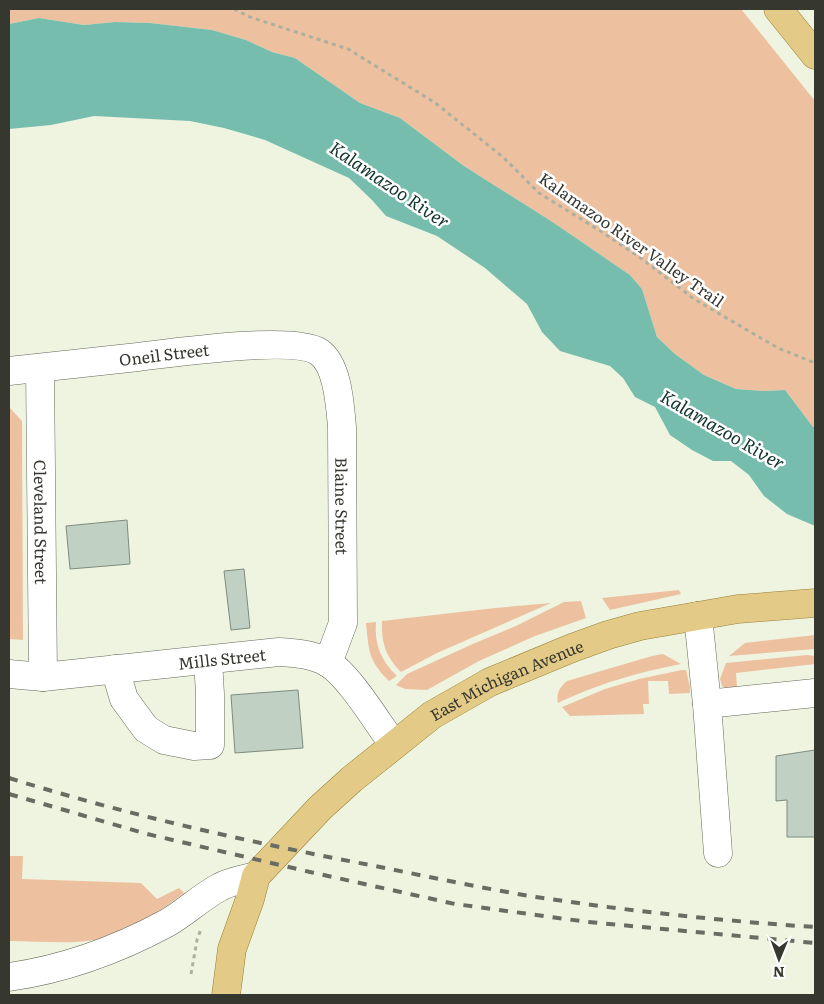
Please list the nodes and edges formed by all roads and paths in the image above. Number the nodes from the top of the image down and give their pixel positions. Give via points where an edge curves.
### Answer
1 (234, 9) edge
2 (778, 9) edge
3 (815, 55) edge
4 (320, 353) joint
5 (815, 363) edge
6 (40, 368) junction
7 (9, 371) edge
8 (815, 603) edge
9 (698, 616) junction
10 (208, 660) junction
11 (328, 663) junction
12 (115, 669) junction
13 (9, 674) edge
14 (43, 677) junction
15 (815, 693) edge
16 (707, 704) junction
17 (394, 745) junction
18 (718, 853) dead end
19 (256, 876) junction
20 (202, 926) dead end
21 (191, 974) dead end
22 (9, 977) edge
23 (226, 995) edge

1 - 5 path, Kalamazoo River Valley Trail via 348,49 434,102 503,157 539,193 642,259 694,300 778,348
2 - 3 main road
4 - 6 street, Oneil Street via 311,348 266,345
4 - 11 street, Blaine Street via 331,368 339,395 342,427 343,623
6 - 7 street, Oneil Street
6 - 14 street, Cleveland Street
8 - 9 main road, East Michigan Avenue via 738,609
9 - 16 street
9 - 17 main road, East Michigan Avenue via 640,626 572,648 490,682 432,715
10 - 11 street, Mills Street via 279,652 304,653
10 - 12 street, Mills Street
10 - 12 street via 210,745 194,746 164,740 146,729 124,699
11 - 17 street, Mills Street via 347,680
12 - 14 street, Mills Street
13 - 14 street, Mills Street
15 - 16 street
16 - 18 street
17 - 19 main road, East Michigan Avenue via 320,808
19 - 22 street via 222,885 169,922 116,949 59,967
19 - 23 main road via 232,949
20 - 21 path

